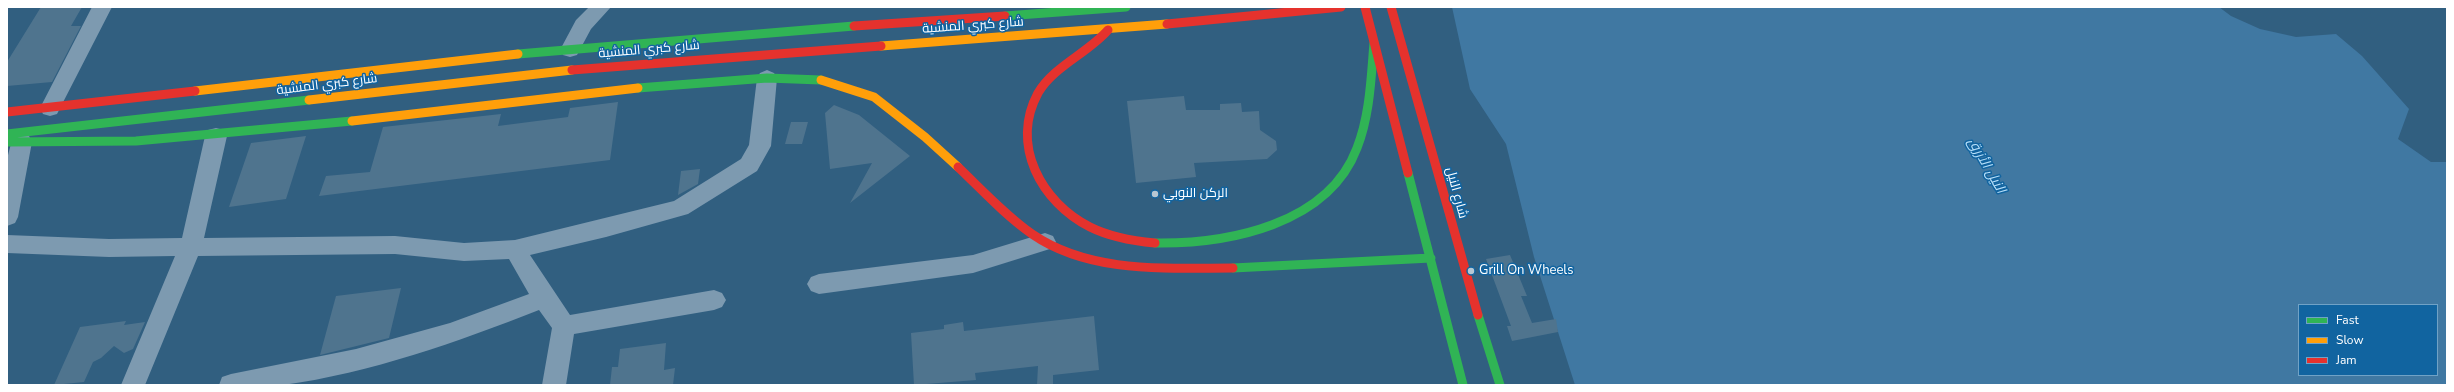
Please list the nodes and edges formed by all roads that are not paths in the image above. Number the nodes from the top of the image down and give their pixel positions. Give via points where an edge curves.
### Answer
1 (102, 7) edge
2 (601, 7) edge
3 (1126, 7) edge
4 (1341, 7) edge
5 (1365, 7) edge
6 (1391, 7) edge
7 (1108, 30) junction
8 (1374, 43) junction
9 (570, 50) junction
10 (767, 78) junction
11 (50, 108) junction
12 (7, 112) edge
13 (216, 136) junction
14 (12, 139) edge
15 (7, 217) edge
16 (1045, 242) junction
17 (7, 244) edge
18 (191, 246) junction
19 (515, 249) junction
20 (1431, 258) junction
21 (819, 284) dead end
22 (544, 298) junction
23 (714, 300) dead end
24 (564, 326) junction
25 (133, 385) edge
26 (232, 385) edge
27 (554, 385) edge
28 (1463, 385) edge
29 (1500, 385) edge

1 - 11 street
2 - 9 street via 583,25
3 - 9 main road, شارع كبري المنشية via 742,34
4 - 7 main road, شارع كبري المنشية
5 - 8 main road
6 - 29 main road, شارع النيل via 1463,268
7 - 8 main road via 1094,47 1057,71 1043,86 1033,102 1026,125 1026,148 1033,172 1051,199 1074,219 1103,234 1155,245 1191,245 1262,228 1298,214 1329,192 1350,162 1358,142 1364,119
7 - 14 main road, شارع كبري المنشية via 628,64
8 - 20 main road
9 - 11 main road, شارع كبري المنشية
10 - 13 main road via 642,88
10 - 16 main road via 821,80 874,97 925,137 1016,220
10 - 19 street via 760,146 749,165 680,208
11 - 12 main road, شارع كبري المنشية
13 - 14 main road via 59,144
13 - 18 street
14 - 15 street
16 - 20 main road via 1084,258 1144,267 1242,268
16 - 21 street via 973,264
17 - 18 street via 109,248
18 - 19 street via 395,245 464,252
18 - 25 street
19 - 22 street
20 - 28 main road
22 - 24 street
22 - 26 street via 452,333 356,359
23 - 24 street
24 - 27 street

